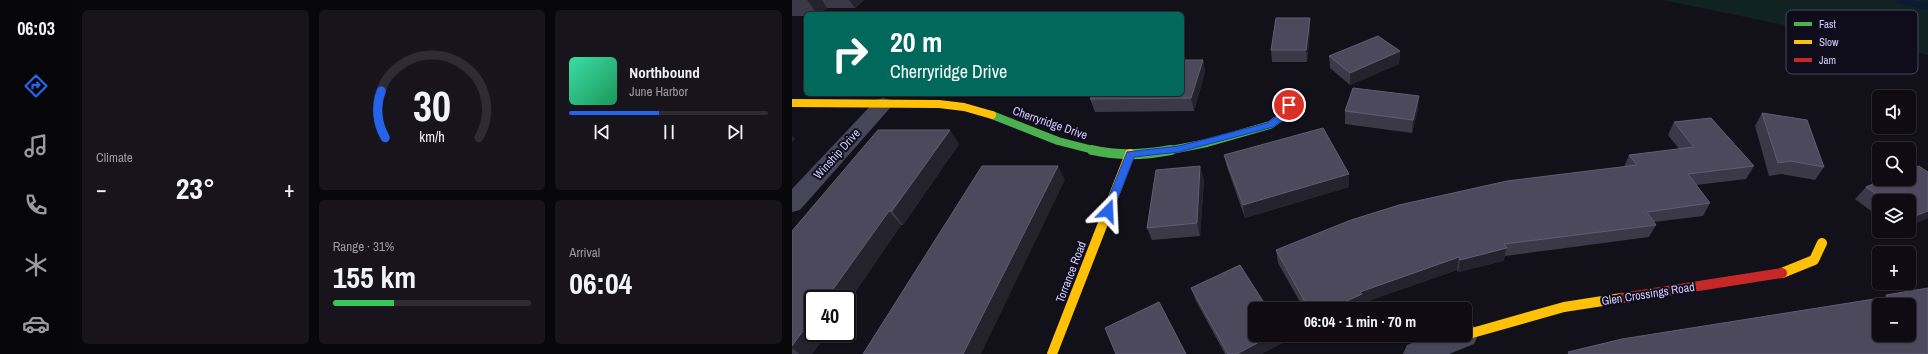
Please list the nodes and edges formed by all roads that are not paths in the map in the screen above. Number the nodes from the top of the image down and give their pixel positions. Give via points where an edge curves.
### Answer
1 (792, 103) edge
2 (883, 104) junction
3 (1289, 105) dead end
4 (1130, 154) junction
5 (792, 204) edge
6 (1822, 243) dead end
7 (1472, 333) edge
8 (1447, 342) edge
9 (1052, 354) edge
10 (1417, 354) edge

1 - 2 street, Cherryridge Drive
2 - 4 street, Cherryridge Drive via 938,104 963,107 1076,146
2 - 5 street, Winship Drive
3 - 4 street, Cherryridge Drive via 1280,118 1270,125 1179,149
4 - 9 street, Torrance Road
6 - 7 street, Glen Crossings Road via 1814,260 1788,272 1564,307
8 - 10 street, Glen Crossings Road

